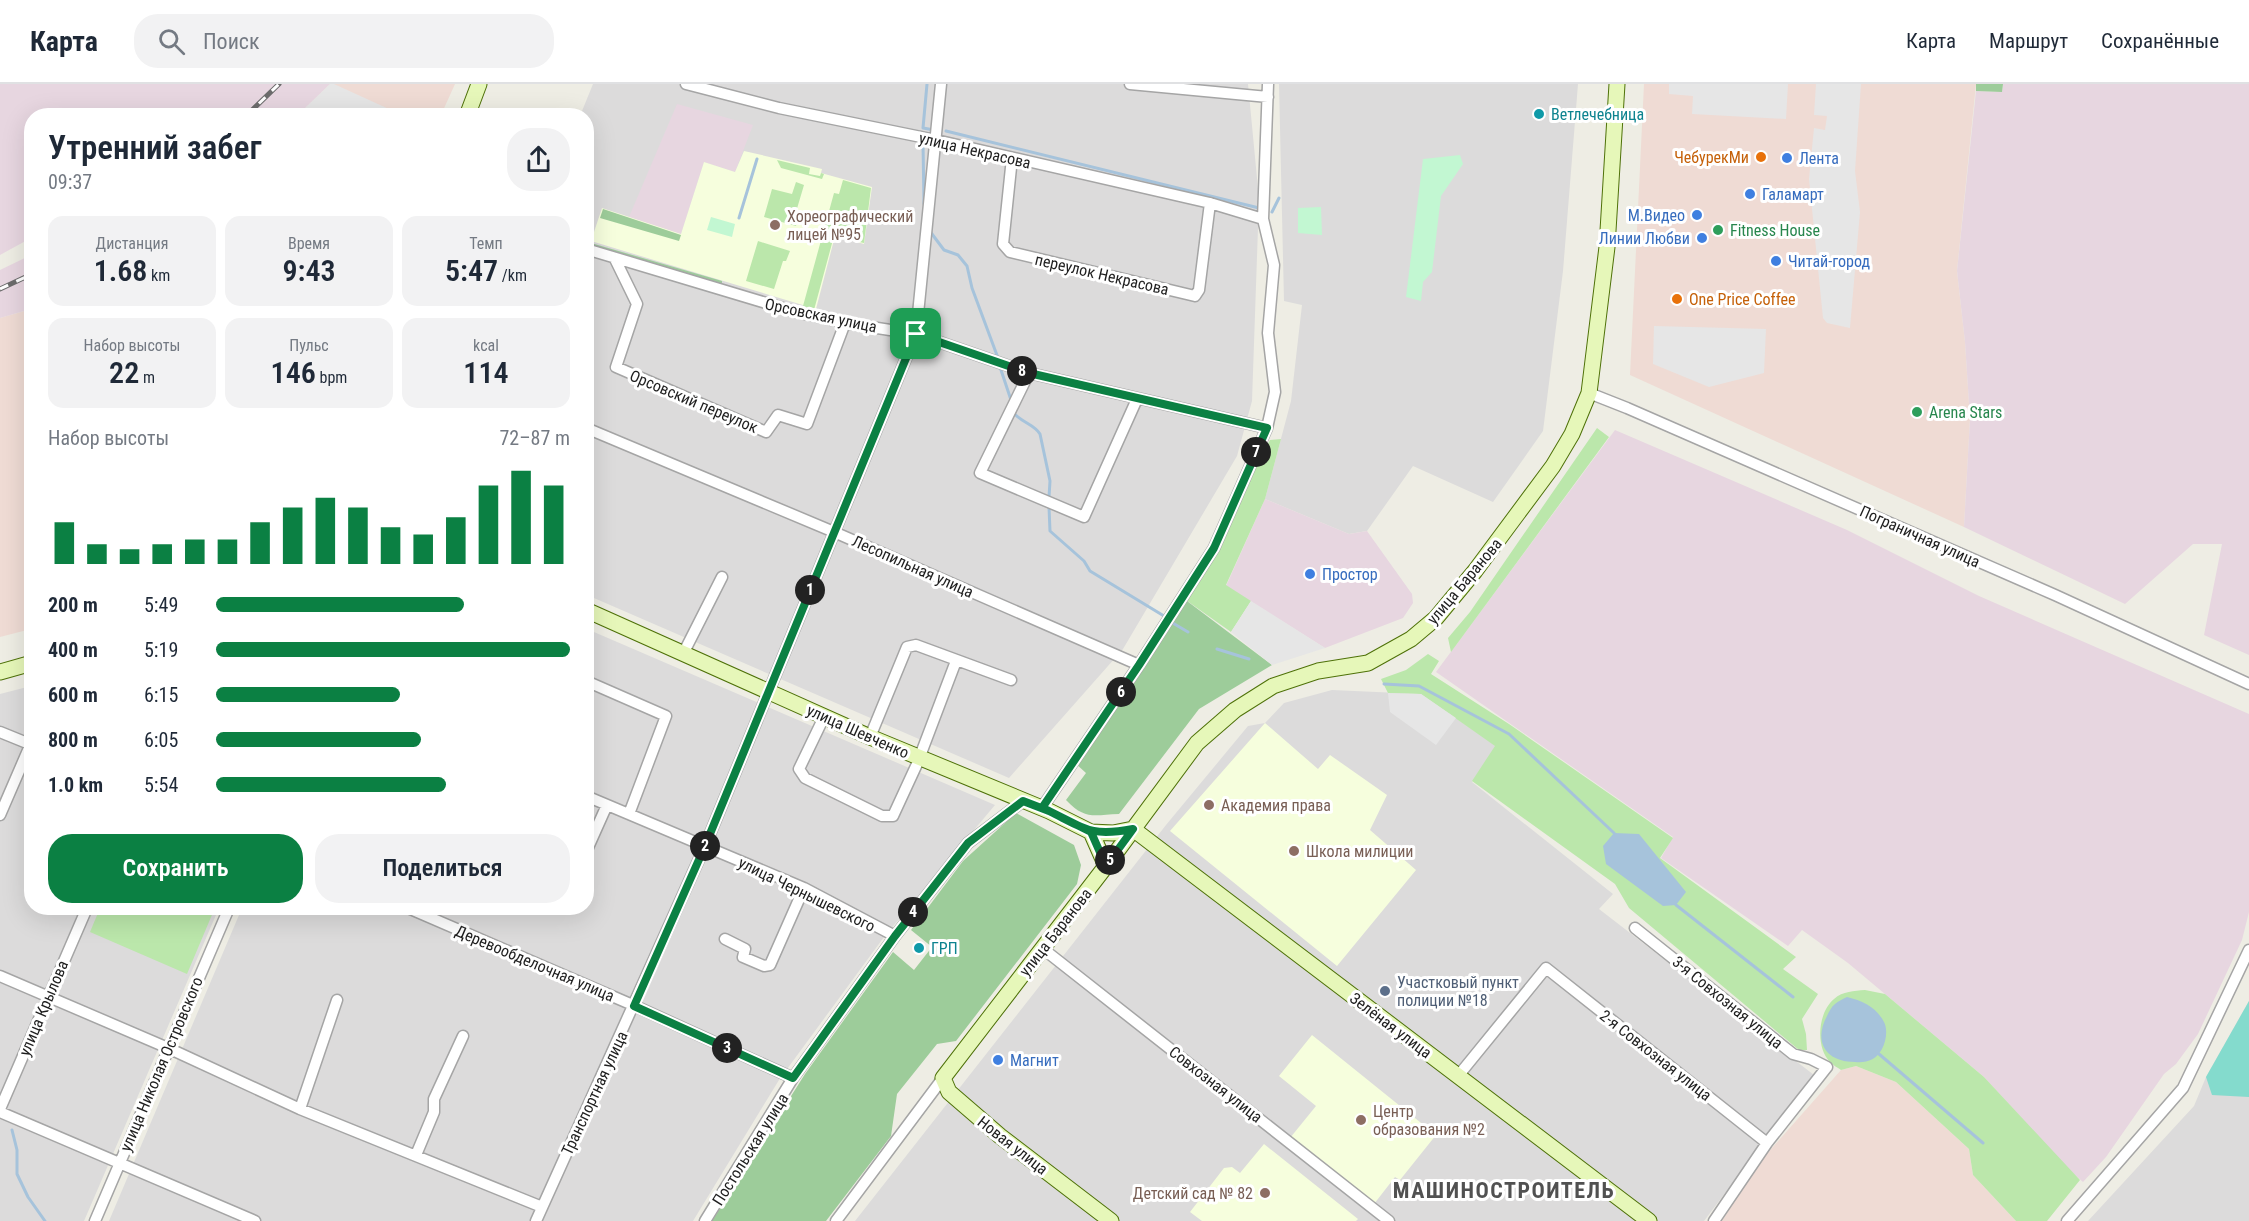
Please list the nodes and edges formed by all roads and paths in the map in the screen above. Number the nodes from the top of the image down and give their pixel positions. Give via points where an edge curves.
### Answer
1 (479, 84) edge
2 (686, 84) edge
3 (941, 84) edge
4 (1130, 84) edge
5 (1268, 84) edge
6 (1617, 84) edge
7 (1268, 97) junction
8 (470, 108) edge
9 (936, 140) junction
10 (1012, 158) junction
11 (1210, 203) junction
12 (1263, 219) junction
13 (594, 252) edge
14 (615, 259) junction
15 (844, 323) junction
16 (916, 334) junction
17 (1029, 373) junction
18 (1589, 393) junction
19 (1137, 399) junction
20 (1267, 428) junction
21 (594, 431) edge
22 (834, 532) junction
23 (722, 577) dead end
24 (594, 614) edge
25 (683, 654) junction
26 (956, 661) junction
27 (24, 665) edge
28 (1139, 665) junction
29 (0, 672) edge
30 (1011, 680) dead end
31 (594, 684) edge
32 (2249, 684) edge
33 (768, 692) junction
34 (824, 717) junction
35 (0, 732) edge
36 (870, 737) junction
37 (24, 741) edge
38 (919, 758) junction
39 (24, 759) edge
40 (594, 800) edge
41 (1023, 801) junction
42 (608, 806) junction
43 (1042, 808) junction
44 (0, 814) edge
45 (628, 814) junction
46 (1133, 829) junction
47 (1091, 832) junction
48 (594, 835) edge
49 (705, 846) junction
50 (1106, 866) junction
51 (804, 888) junction
52 (84, 915) edge
53 (225, 915) edge
54 (424, 915) edge
55 (1635, 928) dead end
56 (895, 936) junction
57 (725, 939) dead end
58 (1042, 948) junction
59 (2249, 950) edge
60 (0, 976) edge
61 (48, 998) junction
62 (337, 1000) dead end
63 (634, 1006) junction
64 (463, 1036) dead end
65 (168, 1048) junction
66 (1458, 1076) junction
67 (793, 1078) junction
68 (943, 1078) junction
69 (300, 1109) junction
70 (0, 1111) edge
71 (1767, 1143) junction
72 (416, 1155) junction
73 (118, 1163) junction
74 (542, 1207) junction
75 (94, 1221) edge
76 (255, 1221) edge
77 (536, 1221) edge
78 (705, 1221) edge
79 (836, 1221) edge
80 (1111, 1221) edge
81 (1389, 1221) edge
82 (1649, 1221) edge
83 (1714, 1221) edge
84 (2067, 1221) edge

1 - 8 main road
2 - 9 street, улица Некрасова via 779,108
3 - 9 street, Транспортная улица
4 - 7 street
5 - 7 street
6 - 18 main road, улица Баранова via 1607,247
7 - 12 street
9 - 10 street, улица Некрасова
9 - 16 street, Транспортная улица
10 - 11 street, улица Некрасова
10 - 11 street, переулок Некрасова via 1004,244 1010,252 1195,296
11 - 12 street, улица Некрасова
12 - 20 street via 1274,265 1268,333 1275,392
13 - 14 street, Орсовская улица
14 - 15 street, Орсовская улица
14 - 15 street, Орсовский переулок via 637,304 616,367 766,432 778,415 807,424
15 - 16 street, Орсовская улица
16 - 17 street, Орсовская улица
16 - 22 street, Транспортная улица
17 - 19 street, Орсовская улица
17 - 19 street via 980,473 1084,517
18 - 32 street, Пограничная улица via 2055,595
18 - 46 main road, улица Баранова via 1553,466 1436,618 1411,639 1368,663 1318,671 1273,686 1235,710 1197,743
19 - 20 street, Орсовская улица
20 - 28 street via 1214,548
21 - 22 street, Лесопильная улица
22 - 28 street, Лесопильная улица
22 - 33 street, Транспортная улица
23 - 25 street
24 - 25 main road, улица Шевченко
25 - 33 main road, улица Шевченко
26 - 30 street
26 - 36 street via 916,645 907,647
26 - 38 street
27 - 29 main road
28 - 43 street
31 - 45 street via 666,716
33 - 34 main road, улица Шевченко
33 - 49 street, Транспортная улица
34 - 36 main road, улица Шевченко
34 - 38 street via 799,769 805,778 882,816 893,816
35 - 37 street
36 - 38 main road, улица Шевченко
38 - 41 main road, улица Шевченко
39 - 44 street
40 - 42 street, улица Чернышевского
41 - 43 main road, улица Шевченко
41 - 56 street, Постольская улица via 968,843
42 - 45 street, улица Чернышевского
42 - 48 street
43 - 47 main road, улица Шевченко
45 - 49 street, улица Чернышевского
46 - 47 main road, улица Шевченко
46 - 50 main road, улица Баранова
46 - 66 main road, Зелёная улица
47 - 50 main road
49 - 51 street, улица Чернышевского
49 - 63 street, Транспортная улица
50 - 58 main road, улица Баранова
51 - 56 street, улица Чернышевского
51 - 57 street via 770,965 743,957 745,950
52 - 61 street, улица Крылова
53 - 65 street, улица Николая Островского
54 - 63 street, Деревообделочная улица
55 - 71 street, 3-я Совхозная улица via 1793,1054 1827,1067
56 - 67 street, Постольская улица
58 - 68 main road, улица Баранова
58 - 81 street, Совхозная улица
59 - 84 street via 2183,1088
60 - 61 street
61 - 65 street
61 - 70 street, улица Крылова
62 - 69 street
63 - 67 street, Деревообделочная улица
63 - 74 street, Транспортная улица
64 - 72 street via 434,1099 434,1112
65 - 69 street
65 - 73 street, улица Николая Островского
66 - 71 street, 2-я Совхозная улица via 1546,968
66 - 82 main road, Зелёная улица
67 - 78 street, Постольская улица
68 - 79 street
68 - 80 main road, Новая улица via 948,1092
69 - 72 street
70 - 73 street
71 - 83 street
72 - 74 street
73 - 75 street, улица Николая Островского
73 - 76 street
74 - 77 street, Транспортная улица

